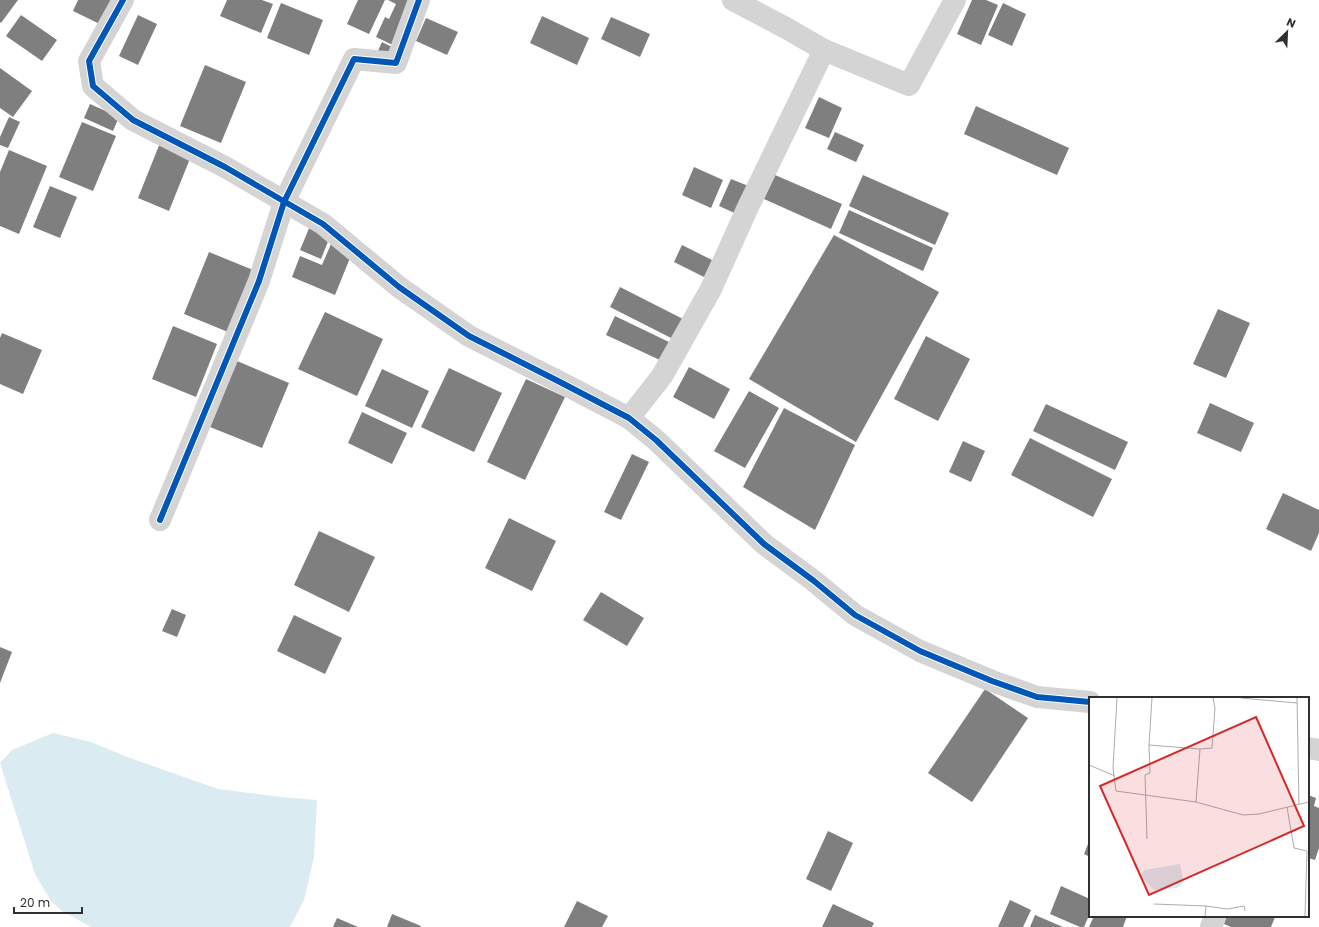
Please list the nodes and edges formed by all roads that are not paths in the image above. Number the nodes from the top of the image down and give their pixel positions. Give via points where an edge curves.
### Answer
1 (123, 0) edge
2 (419, 0) edge
3 (733, 0) edge
4 (955, 0) edge
5 (824, 50) junction
6 (284, 202) junction
7 (628, 418) junction
8 (160, 520) dead end
9 (1089, 702) edge
10 (1309, 748) edge
11 (1319, 750) edge
12 (1215, 917) edge
13 (1211, 927) edge

1 - 6 street via 89,61 93,86 133,120 225,167
2 - 6 street via 396,63 354,59
3 - 5 street
4 - 5 street via 909,85
5 - 7 street via 711,289 662,376
6 - 7 street via 323,224 399,287 469,336
6 - 8 street via 259,281
7 - 9 street via 656,440 764,544 855,615 920,651 992,682 1037,697
10 - 11 street
12 - 13 street

